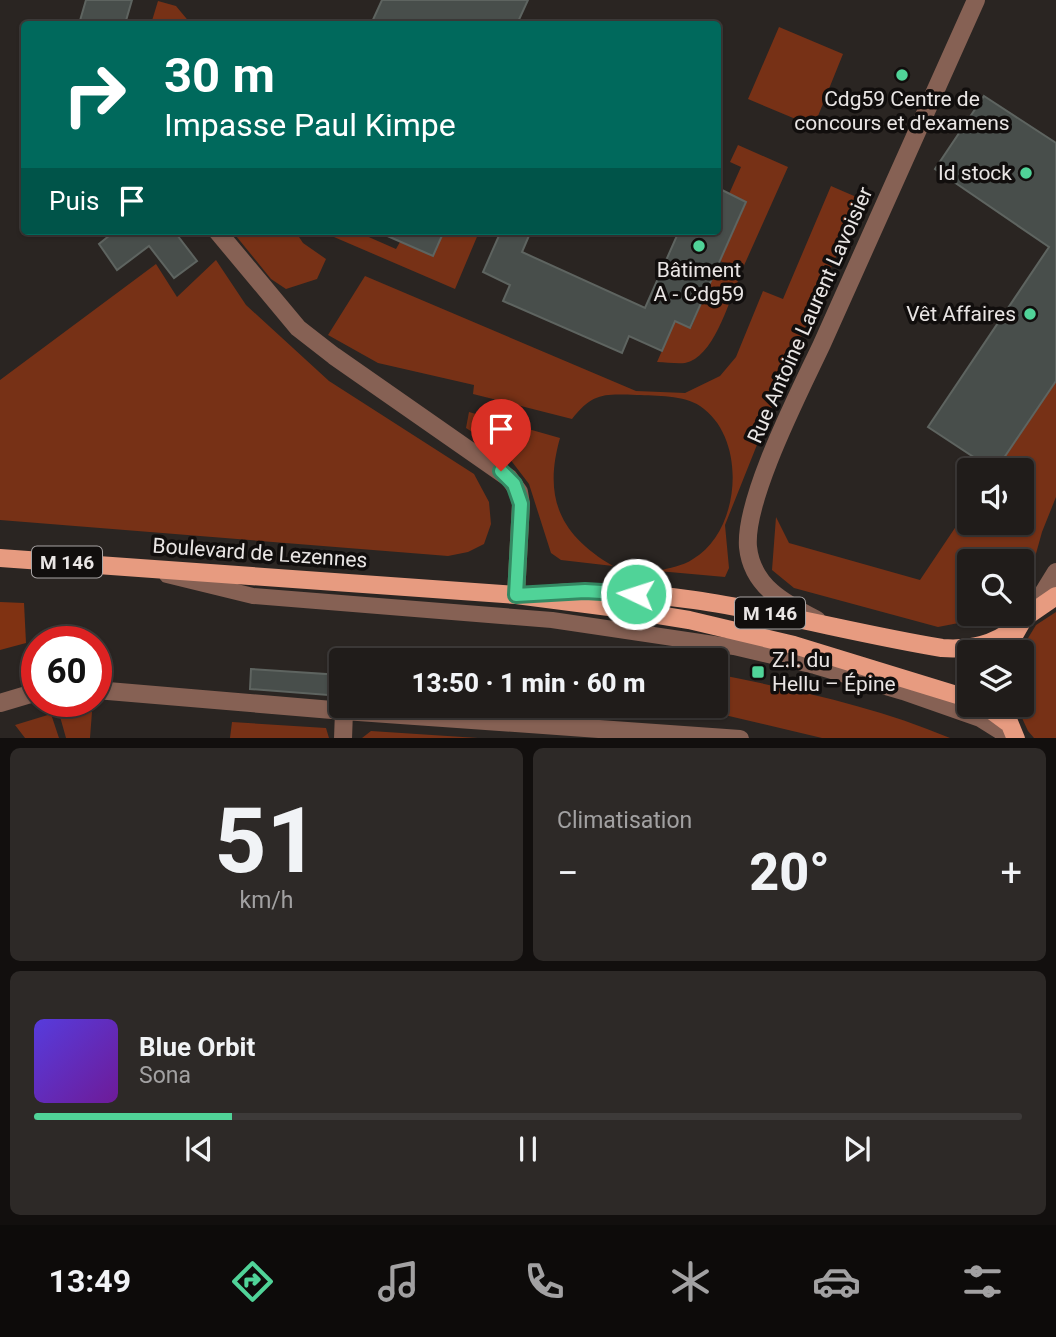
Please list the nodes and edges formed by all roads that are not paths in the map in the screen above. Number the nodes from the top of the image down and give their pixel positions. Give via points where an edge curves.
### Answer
1 (976, 0) edge
2 (220, 235) edge
3 (0, 558) edge
4 (134, 567) junction
5 (1056, 572) edge
6 (516, 595) junction
7 (1056, 596) edge
8 (1034, 608) edge
9 (1034, 610) edge
10 (827, 625) junction
11 (1017, 627) joint
12 (1010, 640) edge
13 (112, 691) edge
14 (957, 695) edge
15 (21, 697) edge
16 (0, 703) edge
17 (329, 710) edge
18 (344, 718) edge
19 (447, 718) edge
20 (1009, 726) edge
21 (343, 738) edge
22 (740, 738) edge

1 - 10 street, Rue Antoine Laurent Lavoisier via 800,392 753,508 748,546 762,583 775,597
2 - 6 street via 298,328 509,478 521,504
3 - 4 main road, Boulevard de Lezennes / M 146
4 - 6 main road, Boulevard de Lezennes / M 146
4 - 20 lane via 253,596 552,620 734,647 815,666
5 - 8 street
6 - 10 main road, Boulevard de Lezennes / M 146 via 585,591 663,597
6 - 14 main road, Boulevard de Lezennes / M 146 via 689,620 853,661
7 - 9 main road
10 - 11 main road, Boulevard de Lezennes / M 146 via 965,650 995,642
11 - 12 main road
13 - 17 street
15 - 16 street
18 - 21 street
19 - 22 street

